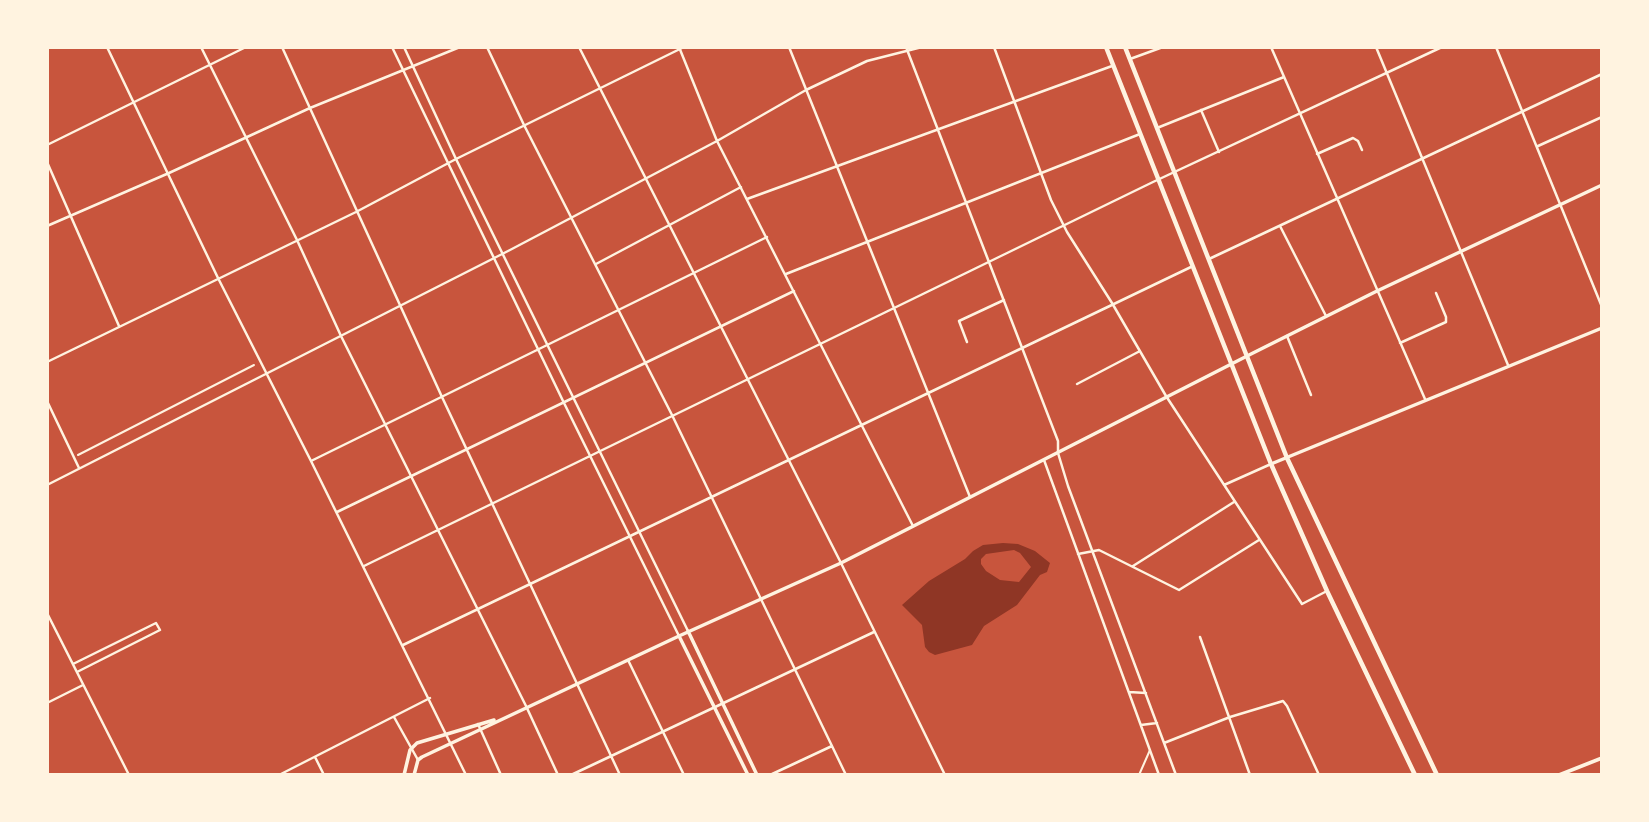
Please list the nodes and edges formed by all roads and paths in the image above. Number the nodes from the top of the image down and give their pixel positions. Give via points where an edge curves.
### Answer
1 (107, 47) edge
2 (201, 47) edge
3 (246, 47) edge
4 (282, 47) edge
5 (392, 47) edge
6 (404, 47) edge
7 (460, 47) edge
8 (487, 47) edge
9 (579, 47) edge
10 (684, 47) edge
11 (789, 47) edge
12 (922, 47) edge
13 (994, 47) edge
14 (1107, 47) edge
15 (1125, 47) edge
16 (1163, 47) edge
17 (1271, 47) edge
18 (1376, 47) edge
19 (1442, 47) edge
20 (1496, 47) edge
21 (679, 48) edge
22 (906, 49) edge
23 (1130, 60) junction
24 (210, 65) junction
25 (412, 65) junction
26 (1113, 65) junction
27 (402, 70) junction
28 (1387, 73) junction
29 (1602, 74) edge
30 (1284, 77) junction
31 (600, 88) junction
32 (806, 90) junction
33 (1014, 102) junction
34 (134, 103) junction
35 (310, 108) junction
36 (1201, 110) junction
37 (1523, 111) junction
38 (1300, 114) junction
39 (1602, 117) edge
40 (524, 125) junction
41 (1157, 128) junction
42 (938, 130) junction
43 (1140, 134) junction
44 (247, 137) junction
45 (717, 141) junction
46 (47, 145) edge
47 (1538, 146) junction
48 (1362, 150) dead end
49 (1219, 152) junction
50 (1317, 153) junction
51 (1423, 158) junction
52 (456, 159) junction
53 (47, 162) edge
54 (447, 163) junction
55 (836, 167) junction
56 (169, 173) junction
57 (1041, 173) junction
58 (1174, 173) junction
59 (646, 178) junction
60 (1157, 181) junction
61 (1602, 185) edge
62 (741, 187) junction
63 (1337, 198) junction
64 (747, 199) junction
65 (966, 202) junction
66 (1561, 205) junction
67 (356, 212) junction
68 (70, 216) junction
69 (572, 217) junction
70 (669, 225) junction
71 (47, 226) edge
72 (1064, 226) junction
73 (1280, 226) junction
74 (767, 237) junction
75 (297, 240) junction
76 (866, 242) junction
77 (1461, 251) junction
78 (503, 254) junction
79 (494, 258) junction
80 (1208, 259) junction
81 (989, 262) junction
82 (596, 264) junction
83 (1191, 267) junction
84 (694, 273) junction
85 (786, 274) junction
86 (218, 278) junction
87 (794, 291) junction
88 (1377, 291) junction
89 (1436, 293) dead end
90 (1004, 300) junction
91 (1112, 303) junction
92 (400, 307) junction
93 (1602, 307) edge
94 (892, 308) junction
95 (619, 310) junction
96 (1327, 316) junction
97 (119, 326) junction
98 (721, 327) junction
99 (1602, 328) edge
100 (341, 336) junction
101 (1287, 336) junction
102 (967, 342) dead end
103 (821, 343) junction
104 (1400, 343) junction
105 (548, 345) junction
106 (1023, 349) junction
107 (538, 350) junction
108 (1140, 351) junction
109 (1246, 356) junction
110 (47, 362) edge
111 (646, 363) junction
112 (1230, 364) junction
113 (254, 365) dead end
114 (1508, 365) junction
115 (266, 373) junction
116 (747, 379) junction
117 (1077, 384) dead end
118 (928, 394) junction
119 (1311, 395) dead end
120 (1166, 396) junction
121 (442, 397) junction
122 (574, 398) junction
123 (1425, 400) junction
124 (47, 401) edge
125 (564, 403) junction
126 (671, 415) junction
127 (386, 424) junction
128 (863, 426) junction
129 (467, 450) junction
130 (599, 450) junction
131 (1058, 453) junction
132 (78, 455) dead end
133 (589, 455) junction
134 (1287, 458) junction
135 (1044, 460) junction
136 (312, 461) junction
137 (788, 462) junction
138 (1270, 464) junction
139 (79, 468) junction
140 (412, 476) junction
141 (47, 485) edge
142 (1224, 485) junction
143 (970, 497) junction
144 (712, 499) junction
145 (1234, 502) junction
146 (492, 504) junction
147 (337, 513) junction
148 (913, 527) junction
149 (439, 530) junction
150 (639, 532) junction
151 (630, 536) junction
152 (1259, 540) junction
153 (1092, 550) junction
154 (1078, 554) junction
155 (841, 563) junction
156 (364, 566) junction
157 (1133, 566) junction
158 (529, 584) junction
159 (1327, 591) junction
160 (760, 600) junction
161 (478, 608) junction
162 (47, 613) edge
163 (688, 632) junction
164 (874, 632) junction
165 (679, 636) junction
166 (1200, 637) dead end
167 (403, 645) junction
168 (628, 660) junction
169 (73, 664) junction
170 (795, 669) junction
171 (77, 672) junction
172 (576, 684) junction
173 (83, 685) junction
174 (1129, 692) junction
175 (1146, 693) junction
176 (430, 698) junction
177 (47, 703) edge
178 (723, 703) junction
179 (527, 706) junction
180 (714, 707) junction
181 (394, 717) junction
182 (1230, 717) junction
183 (498, 719) junction
184 (1157, 723) junction
185 (478, 724) junction
186 (1141, 725) junction
187 (481, 730) junction
188 (664, 731) junction
189 (446, 734) junction
190 (1164, 743) junction
191 (451, 744) junction
192 (832, 746) junction
193 (411, 747) junction
194 (1150, 749) junction
195 (611, 756) junction
196 (315, 757) junction
197 (1602, 758) edge
198 (418, 760) junction
199 (129, 775) edge
200 (279, 775) edge
201 (324, 775) edge
202 (404, 775) edge
203 (414, 775) edge
204 (466, 775) edge
205 (501, 775) edge
206 (558, 775) edge
207 (571, 775) edge
208 (620, 775) edge
209 (684, 775) edge
210 (748, 775) edge
211 (757, 775) edge
212 (770, 775) edge
213 (846, 775) edge
214 (945, 775) edge
215 (1139, 775) edge
216 (1160, 775) edge
217 (1176, 775) edge
218 (1250, 775) edge
219 (1319, 775) edge
220 (1415, 775) edge
221 (1437, 775) edge
222 (1559, 775) edge

1 - 34 street
2 - 24 street
3 - 24 street
4 - 35 street
5 - 27 street
6 - 25 street
7 - 25 street
8 - 40 street
9 - 31 street
10 - 21 street
11 - 32 street
12 - 22 street
13 - 33 street
14 - 26 main road
15 - 23 main road
16 - 23 street
17 - 30 street
18 - 28 street
19 - 28 street
20 - 37 street
21 - 31 street
21 - 45 street
22 - 32 street via 867,61
22 - 42 street
23 - 41 main road
24 - 34 street
24 - 44 street
25 - 27 street
25 - 52 street
26 - 33 street
26 - 43 main road
27 - 35 street
27 - 54 street
28 - 38 street
28 - 51 street
29 - 37 street
30 - 36 street
30 - 38 street
31 - 40 street
31 - 59 street
32 - 45 street
32 - 55 street
33 - 42 street
33 - 57 street
34 - 46 street
34 - 56 street
35 - 44 street
35 - 67 street
36 - 41 street
36 - 49 street
37 - 47 street
37 - 51 street
38 - 49 street
38 - 50 street
39 - 47 street
40 - 52 street
40 - 69 street
41 - 58 main road
42 - 55 street
42 - 65 street
43 - 57 street
43 - 60 main road
44 - 56 street
44 - 75 street
45 - 59 street
45 - 62 street
47 - 66 street
48 - 50 street via 1353,138
49 - 58 street
50 - 63 street
51 - 63 street
51 - 77 street
52 - 54 street
52 - 78 street
53 - 68 street
54 - 67 street
54 - 79 street
55 - 64 street
55 - 76 street
56 - 68 street
56 - 86 street
57 - 65 street
57 - 72 street
58 - 60 street
58 - 80 main road
59 - 69 street
59 - 70 street
60 - 72 street
60 - 83 main road
61 - 66 street
62 - 64 street
62 - 70 street
63 - 73 street
63 - 88 street
64 - 74 street
65 - 76 street
65 - 81 street
66 - 77 street
66 - 93 street
67 - 75 street
67 - 92 street
68 - 71 street
68 - 97 street
69 - 78 street
69 - 82 street
70 - 82 street
70 - 84 street
72 - 81 street
72 - 91 street
73 - 80 street
73 - 96 street
74 - 84 street
74 - 85 street
75 - 86 street
75 - 100 street
76 - 85 street
76 - 94 street
77 - 88 street
77 - 114 street
78 - 79 street
78 - 105 street
79 - 92 street
79 - 107 street
80 - 109 main road
81 - 90 street
81 - 94 street
82 - 95 street
83 - 91 street
83 - 112 main road
84 - 95 street
84 - 98 street
85 - 87 street
86 - 97 street
86 - 115 street
87 - 98 street
87 - 103 street
88 - 96 street
88 - 104 street
89 - 104 street via 1446,322
90 - 102 street via 958,321
90 - 106 street
91 - 106 street
91 - 108 street
92 - 100 street
92 - 121 street
94 - 103 street
94 - 118 street
95 - 105 street
95 - 111 street
96 - 101 street
97 - 110 street
98 - 111 street
98 - 116 street
99 - 114 street
100 - 115 street
100 - 127 street
101 - 109 street
101 - 119 street
103 - 116 street
103 - 128 street
104 - 123 street
105 - 107 street
105 - 122 street
106 - 118 street
106 - 131 street via 1058,442
107 - 121 street
107 - 125 street
108 - 117 street
108 - 120 street
109 - 112 street
109 - 134 main road
111 - 122 street
111 - 126 street
112 - 120 street
112 - 138 main road
113 - 132 street
114 - 123 street
115 - 136 street
115 - 139 street
116 - 126 street
116 - 137 street
118 - 128 street
118 - 143 street
120 - 131 street
120 - 142 street
121 - 127 street
121 - 129 street
122 - 125 street
122 - 130 street
123 - 134 street
124 - 139 street
125 - 129 street
125 - 133 street
126 - 130 street
126 - 144 street
127 - 136 street
127 - 140 street
128 - 137 street
128 - 148 street
129 - 140 street
129 - 146 street
130 - 133 street
130 - 150 street
131 - 135 street
131 - 153 street
133 - 146 street
133 - 151 street
134 - 138 street
134 - 221 main road
135 - 143 street
135 - 154 street
136 - 147 street
137 - 144 street
137 - 155 street
138 - 142 street
138 - 159 main road
139 - 141 street
140 - 147 street
140 - 149 street
142 - 145 street
143 - 148 street
144 - 150 street
144 - 160 street
145 - 152 street
145 - 157 street
146 - 149 street
146 - 158 street
147 - 156 street
148 - 155 street
149 - 156 street
149 - 161 street
150 - 151 street
150 - 163 street
151 - 158 street
151 - 165 street
152 - 157 street via 1181,590
152 - 159 street via 1302,604
153 - 154 street
153 - 157 street
153 - 175 street
154 - 174 street
155 - 160 street
155 - 164 street
156 - 167 street
158 - 161 street
158 - 172 street
159 - 220 main road
160 - 163 street
160 - 170 street
161 - 167 street
161 - 179 street
162 - 169 street
163 - 165 street
163 - 178 street
164 - 170 street
164 - 214 street
165 - 168 street
165 - 180 street
166 - 182 street
167 - 176 street
168 - 172 street
168 - 188 street
169 - 171 street
169 - 171 street via 156,623 160,629
170 - 178 street
170 - 192 street
171 - 173 street
172 - 179 street
172 - 195 street
173 - 177 street
173 - 199 street
174 - 175 street
174 - 186 street
175 - 184 street
176 - 181 street
176 - 189 street
178 - 180 street
178 - 211 street
179 - 183 street
179 - 206 street
180 - 188 street
180 - 210 street
181 - 193 street
181 - 196 street
182 - 190 street
182 - 218 street
182 - 219 street via 1283,701
183 - 185 street
183 - 187 street
184 - 186 street
184 - 190 street
185 - 187 street
185 - 189 street
186 - 194 street
187 - 191 street
187 - 205 street
188 - 195 street
188 - 209 street
189 - 191 street
189 - 193 street
190 - 217 street
191 - 198 street
191 - 204 street
192 - 212 street
192 - 213 street
193 - 198 street
193 - 202 street
194 - 215 street
194 - 216 street
195 - 207 street
195 - 208 street
196 - 200 street
196 - 201 street
197 - 222 street
198 - 203 street

